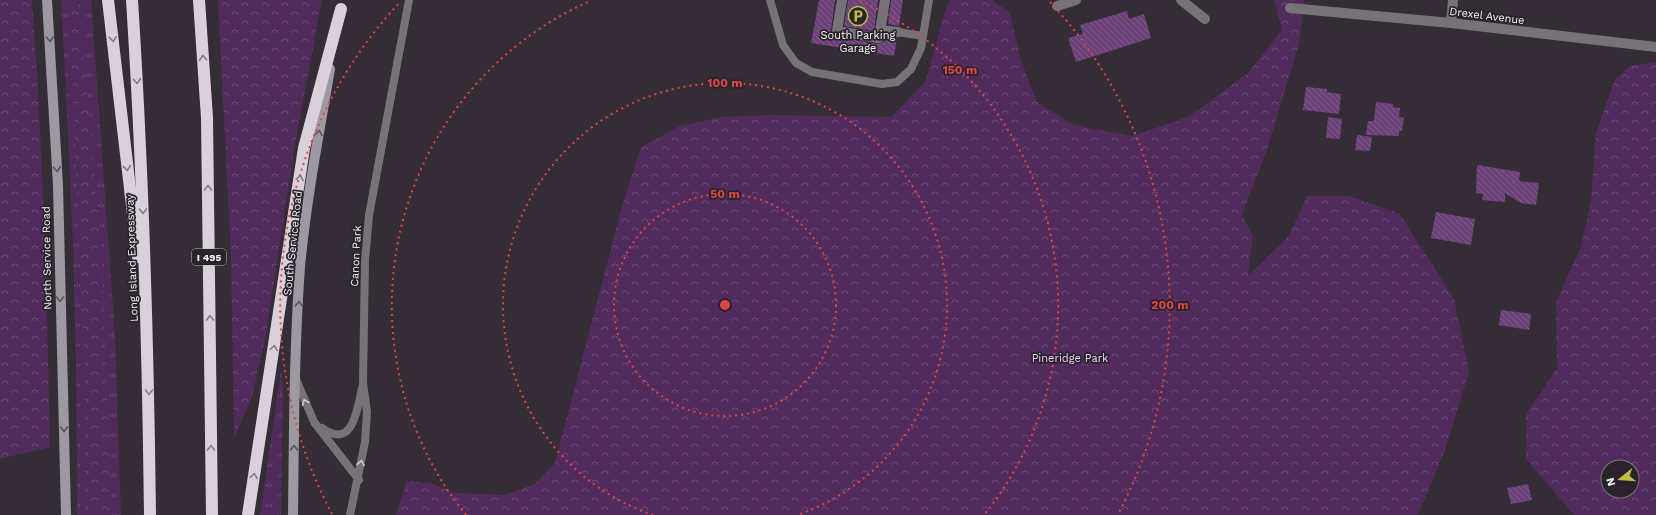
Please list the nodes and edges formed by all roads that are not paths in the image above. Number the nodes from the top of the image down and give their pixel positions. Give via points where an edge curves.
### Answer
1 (47, 0) edge
2 (108, 0) edge
3 (132, 0) edge
4 (199, 0) edge
5 (409, 0) edge
6 (770, 0) edge
7 (842, 0) edge
8 (885, 0) edge
9 (929, 0) edge
10 (1076, 0) edge
11 (1181, 0) edge
12 (1453, 0) edge
13 (341, 4) edge
14 (1057, 6) dead end
15 (1290, 8) dead end
16 (1205, 19) dead end
17 (1450, 23) junction
18 (880, 30) junction
19 (898, 32) joint
20 (923, 36) junction
21 (1656, 48) edge
22 (148, 353) junction
23 (295, 378) junction
24 (363, 383) junction
25 (314, 422) junction
26 (359, 480) junction
27 (66, 515) edge
28 (150, 515) edge
29 (212, 515) edge
30 (248, 515) edge
31 (293, 515) edge
32 (350, 515) edge

1 -> 27 main road, North Service Road via 58,185
2 -> 22 highway
3 -> 22 highway, Long Island Expressway via 140,121
29 -> 4 highway, I 495 via 207,118
5 - 24 lane, Canon Park via 369,215 365,261
6 - 20 lane via 783,45 796,63 812,72 882,84 897,82 912,68 921,48
7 - 18 street via 837,31 878,38
8 - 18 street
9 - 20 lane
10 - 14 street
11 - 16 street
12 - 17 street
23 -> 13 main road, South Service Road via 300,266 318,137
30 -> 13 highway via 304,148
15 - 17 street, Drexel Avenue
17 - 21 street, Drexel Avenue
18 - 19 street
19 - 20 lane
22 -> 28 highway, Long Island Expressway
25 -> 23 lane
31 -> 23 main road, South Service Road
24 - 25 lane via 355,419 348,431 338,435 329,433
26 -> 24 lane, Canon Park via 367,412
25 - 26 lane
26 - 32 lane, Canon Park

